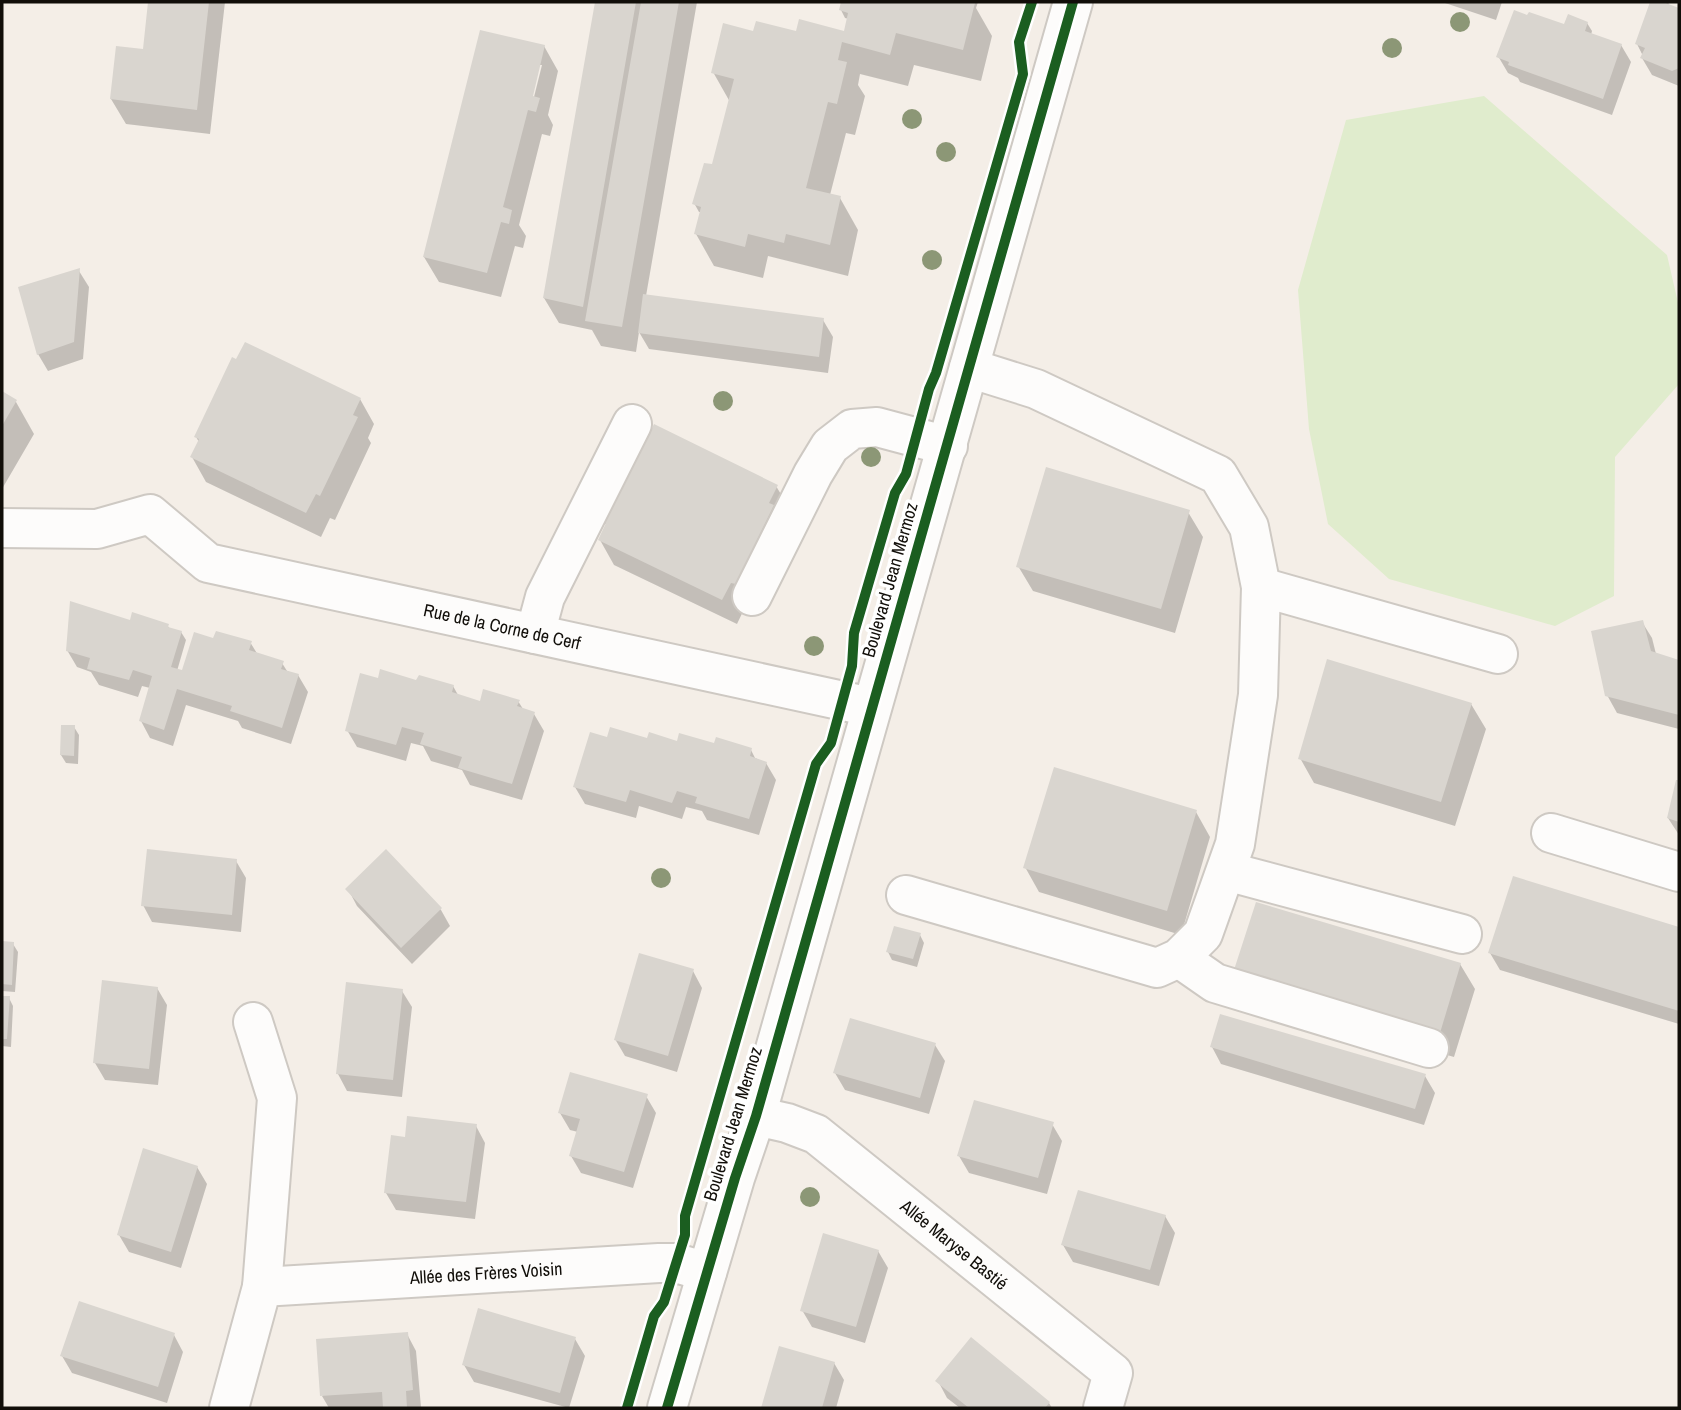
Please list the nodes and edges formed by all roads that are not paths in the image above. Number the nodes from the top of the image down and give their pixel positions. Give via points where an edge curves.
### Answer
1 (1073, 2) edge
2 (969, 368) junction
3 (632, 424) dead end
4 (948, 446) junction
5 (2, 528) edge
6 (1261, 587) junction
7 (752, 596) dead end
8 (535, 635) junction
9 (1498, 654) dead end
10 (872, 707) junction
11 (1551, 832) dead end
12 (1226, 871) junction
13 (1679, 872) edge
14 (906, 895) dead end
15 (1462, 934) dead end
16 (1180, 958) junction
17 (253, 1022) dead end
18 (1429, 1048) dead end
19 (756, 1116) junction
20 (707, 1272) junction
21 (262, 1287) junction
22 (229, 1408) edge
23 (667, 1408) edge
24 (1103, 1408) edge

1 - 2 street, Boulevard Jean Mermoz
2 - 4 street, Boulevard Jean Mermoz
2 - 6 street via 1036,389 1217,475 1249,527
3 - 8 street via 545,597
4 - 7 street via 877,427 852,429 830,446 813,474
4 - 10 street, Boulevard Jean Mermoz
5 - 8 street, Rue de la Corne de Cerf via 97,528 150,514 208,563
6 - 9 street
6 - 12 street via 1258,695 1235,844
8 - 10 street, Rue de la Corne de Cerf
10 - 19 street, Boulevard Jean Mermoz
11 - 13 street
12 - 15 street
12 - 16 street via 1203,934
14 - 16 street via 1157,968
16 - 18 street via 1215,983
17 - 21 street via 277,1098
19 - 20 street, Boulevard Jean Mermoz
19 - 24 street, Allée Maryse Bastié via 816,1134 1113,1373
20 - 21 street, Allée des Frères Voisin via 659,1263
20 - 23 street, Boulevard Jean Mermoz
21 - 22 street

